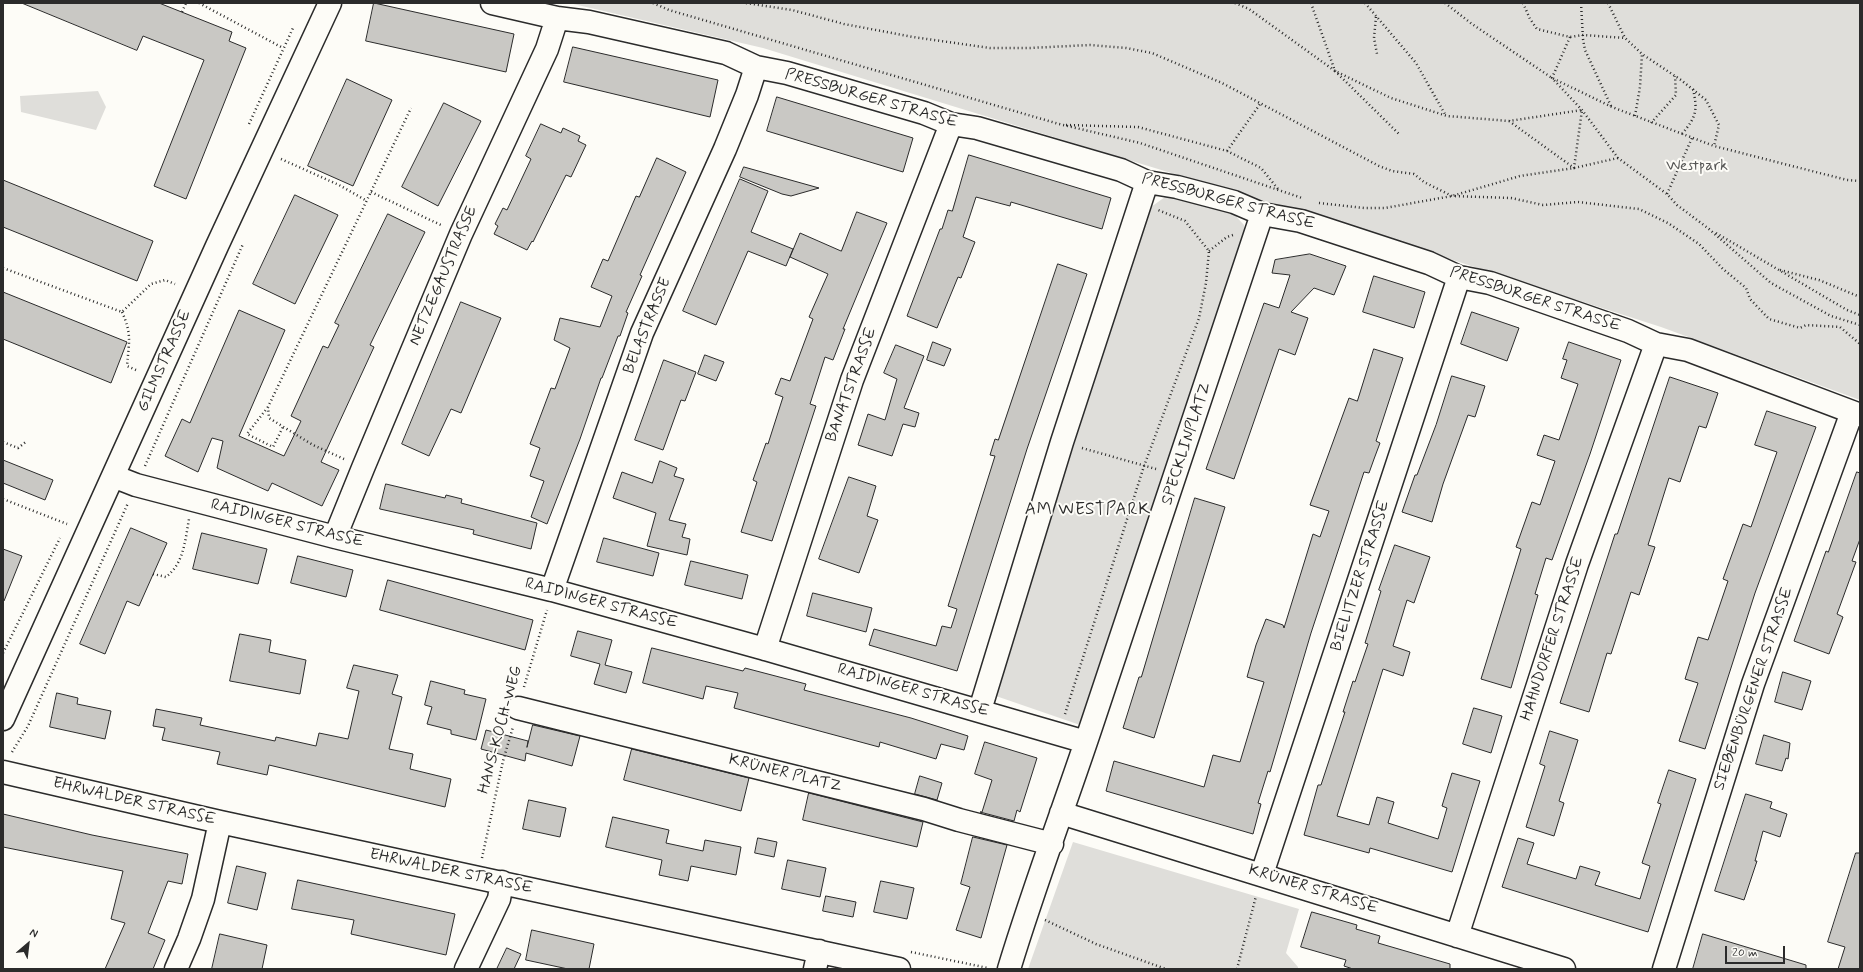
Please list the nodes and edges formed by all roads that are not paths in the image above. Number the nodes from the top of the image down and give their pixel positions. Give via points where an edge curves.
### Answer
1 (330, 3) edge
2 (492, 3) edge
3 (557, 18) junction
4 (756, 67) junction
5 (952, 124) junction
6 (1144, 191) junction
7 (1262, 214) junction
8 (1459, 277) junction
9 (1656, 344) junction
10 (1856, 413) edge
11 (113, 476) junction
12 (336, 537) junction
13 (552, 590) junction
14 (765, 649) junction
15 (518, 708) road end
16 (980, 710) junction
17 (3, 719) edge
18 (1086, 742) junction
19 (6, 764) edge
20 (1061, 813) junction
21 (220, 822) junction
22 (1052, 844) junction
23 (1262, 874) junction
24 (502, 882) junction
25 (1457, 936) junction
26 (817, 960) edge
27 (176, 969) edge
28 (466, 969) edge
29 (899, 969) edge
30 (1009, 969) edge
31 (1564, 969) edge
32 (1664, 969) edge

1 - 11 street, GILMSTRASSE
2 - 3 street, PRESSBURGER STRASSE
3 - 4 street, PRESSBURGER STRASSE via 589,22 726,53
3 - 12 street, NETZEGAUSTRASSE via 547,49 461,234
4 - 5 street, PRESSBURGER STRASSE via 787,73 924,113
4 - 13 street, BELASTRASSE via 725,149 642,333
5 - 6 street, PRESSBURGER STRASSE via 977,128 1121,170
5 - 14 street, BANATSTRASSE via 852,380
6 - 7 street, PRESSBURGER STRASSE via 1177,187 1234,202
6 - 16 street via 1062,442
7 - 8 street, PRESSBURGER STRASSE via 1301,221 1429,263
7 - 18 street, SPECKLINPLATZ
8 - 9 street, PRESSBURGER STRASSE via 1490,283 1628,331
8 - 23 street, BIELITZER STRASSE
9 - 10 street, PRESSBURGER STRASSE via 1688,350
9 - 25 street, HAHNDORFER STRASSE via 1576,564
10 - 32 street, SIEBENBÜRGENER STRASSE via 1753,684
11 - 12 street, RAIDINGER STRASSE via 136,485
11 - 17 street, GILMSTRASSE
12 - 13 street, RAIDINGER STRASSE
13 - 14 street, RAIDINGER STRASSE
14 - 16 street, RAIDINGER STRASSE
15 - 22 street, KRÜNER PLATZ via 924,809
16 - 18 street, RAIDINGER STRASSE
18 - 20 street
19 - 21 street, EHRWALDER STRASSE
20 - 22 street
20 - 23 street, KRÜNER STRASSE
21 - 24 street, EHRWALDER STRASSE
21 - 27 street via 203,899
22 - 30 street
23 - 25 street, KRÜNER STRASSE
24 - 26 street, EHRWALDER STRASSE
24 - 28 street via 499,898
25 - 31 street, KRÜNER STRASSE
26 - 29 street, EHRWALDER STRASSE

